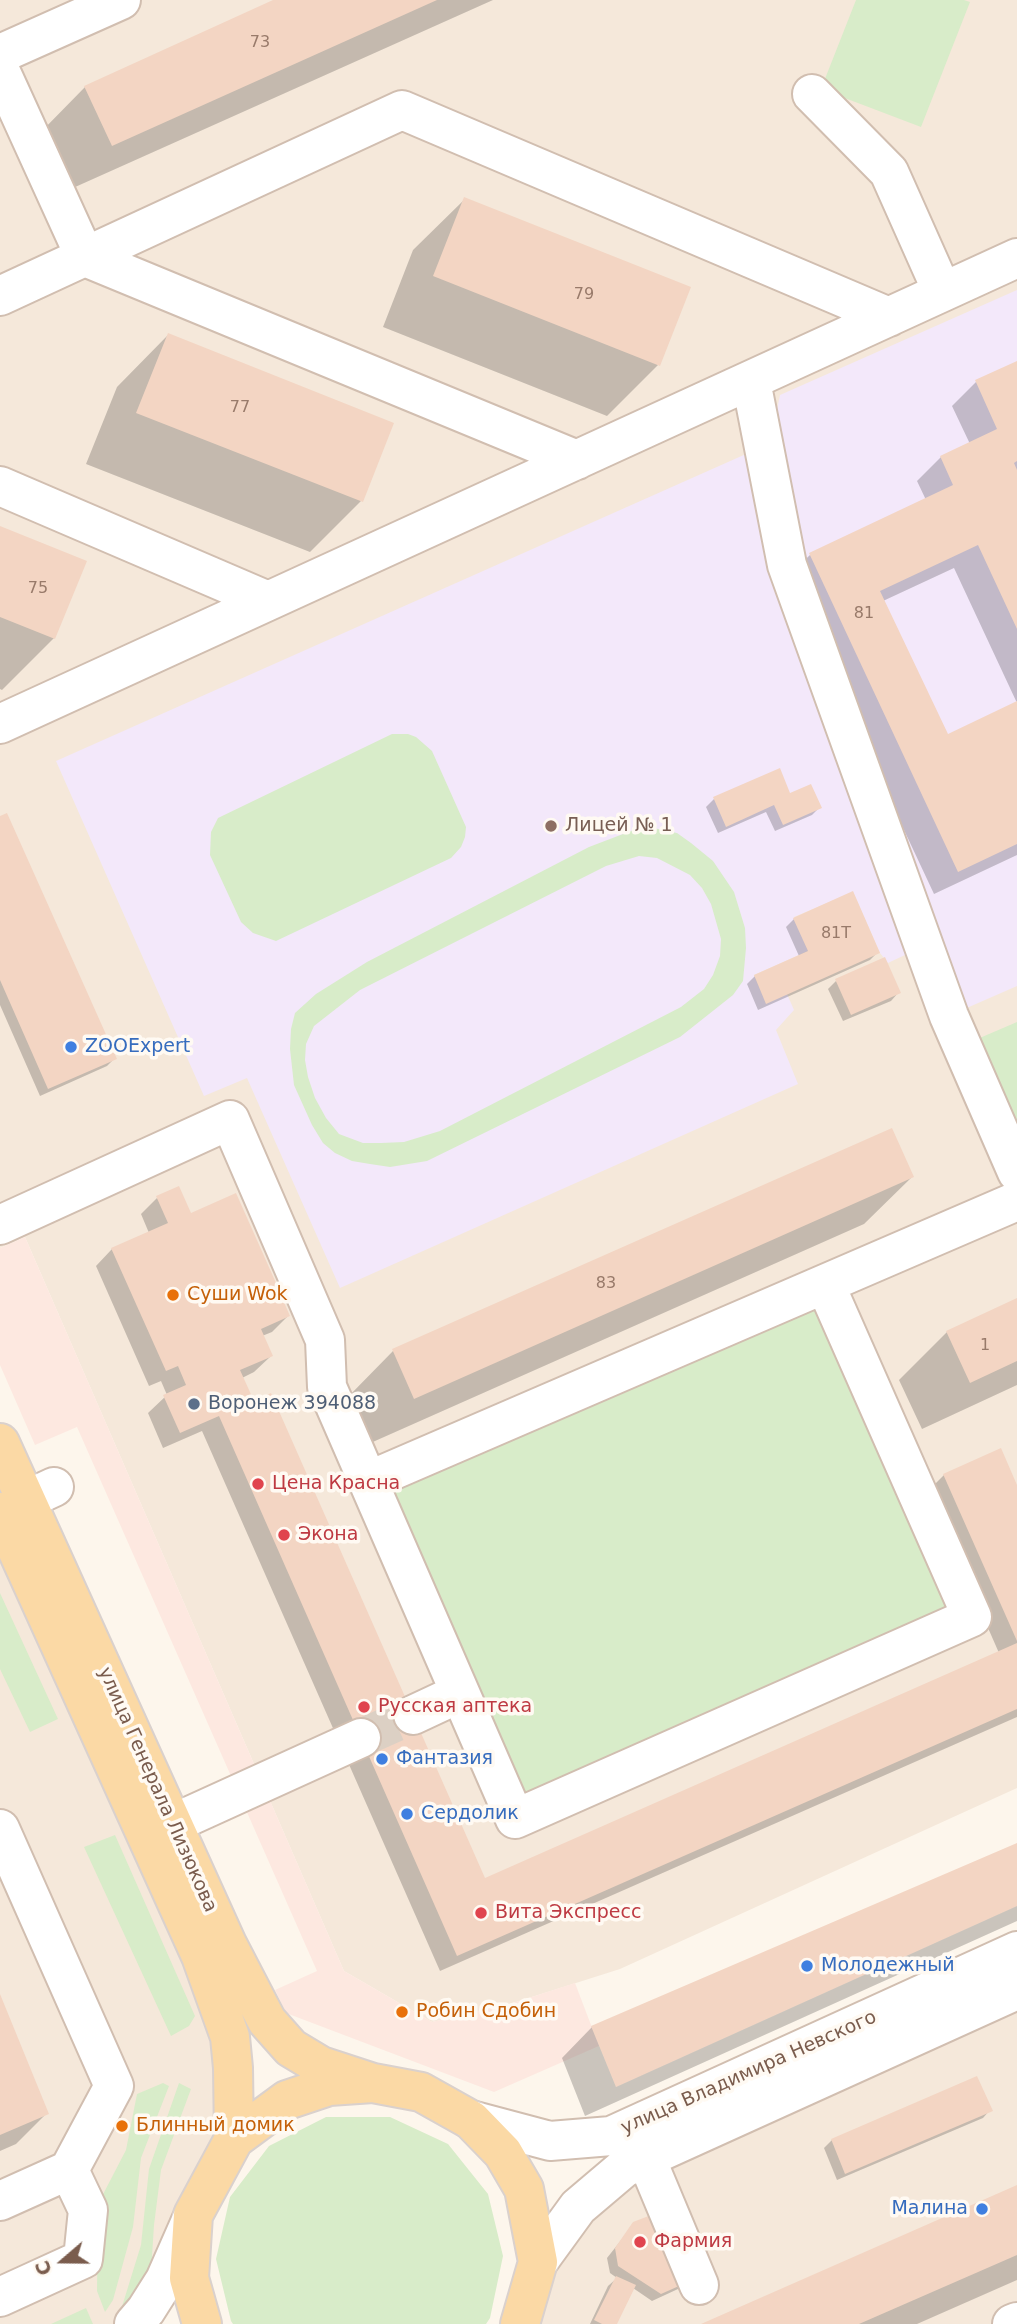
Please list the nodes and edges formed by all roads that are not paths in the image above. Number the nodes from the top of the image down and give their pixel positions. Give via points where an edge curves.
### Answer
1 (121, 0) edge
2 (0, 54) edge
3 (0, 70) edge
4 (812, 94) dead end
5 (85, 257) junction
6 (1017, 258) edge
7 (942, 291) junction
8 (0, 296) edge
9 (890, 317) junction
10 (751, 381) junction
11 (577, 460) junction
12 (0, 486) edge
13 (268, 601) junction
14 (0, 724) edge
15 (1017, 1172) edge
16 (1017, 1200) edge
17 (0, 1225) edge
18 (825, 1284) junction
19 (0, 1443) edge
20 (368, 1481) junction
21 (27, 1500) edge
22 (460, 1693) junction
23 (413, 1715) tunnel mouth
24 (361, 1738) tunnel mouth
25 (172, 1824) junction
26 (0, 1829) edge
27 (1017, 1951) edge
28 (1017, 1990) edge
29 (373, 2083) junction
30 (471, 2120) junction
31 (234, 2139) junction
32 (646, 2158) junction
33 (69, 2170) junction
34 (0, 2202) edge
35 (193, 2216) junction
36 (538, 2262) junction
37 (699, 2285) dead end
38 (0, 2297) edge
39 (1017, 2322) edge
40 (522, 2323) edge
41 (134, 2324) edge
42 (202, 2324) edge
43 (1012, 2324) edge

1 - 2 street
3 - 5 street
4 - 7 street via 889,172
5 - 8 street
5 - 9 street via 402,110
5 - 11 street
6 - 7 street
7 - 9 street
9 - 10 street
10 - 11 street
10 - 15 street via 787,565 948,1016
11 - 13 street
12 - 13 street
13 - 14 street
16 - 18 street
17 - 20 street via 230,1120 325,1340 327,1387
18 - 20 street
18 - 22 street via 972,1617 515,1819
19 - 21 main road, улица Генерала Лизюкова
20 - 22 street
21 - 25 main road, улица Генерала Лизюкова
21 - 31 main road, улица Генерала Лизюкова via 230,2037
22 - 23 street
24 - 25 street
25 - 29 main road, улица Генерала Лизюкова via 267,2021 291,2048 321,2066
26 - 33 street via 114,2086
27 - 30 street, улица Владимира Невского via 611,2136 550,2141
28 - 32 street, улица Владимира Невского
29 - 30 main road via 421,2092
29 - 31 main road via 329,2086 287,2100
30 - 36 main road via 503,2153 524,2189
31 - 35 main road
32 - 36 street, улица Владимира Невского via 624,2168 578,2207
32 - 37 street
33 - 34 street
33 - 38 street via 88,2210 83,2259
35 - 41 street via 165,2280
35 - 42 main road via 189,2278
36 - 40 main road
39 - 43 street

